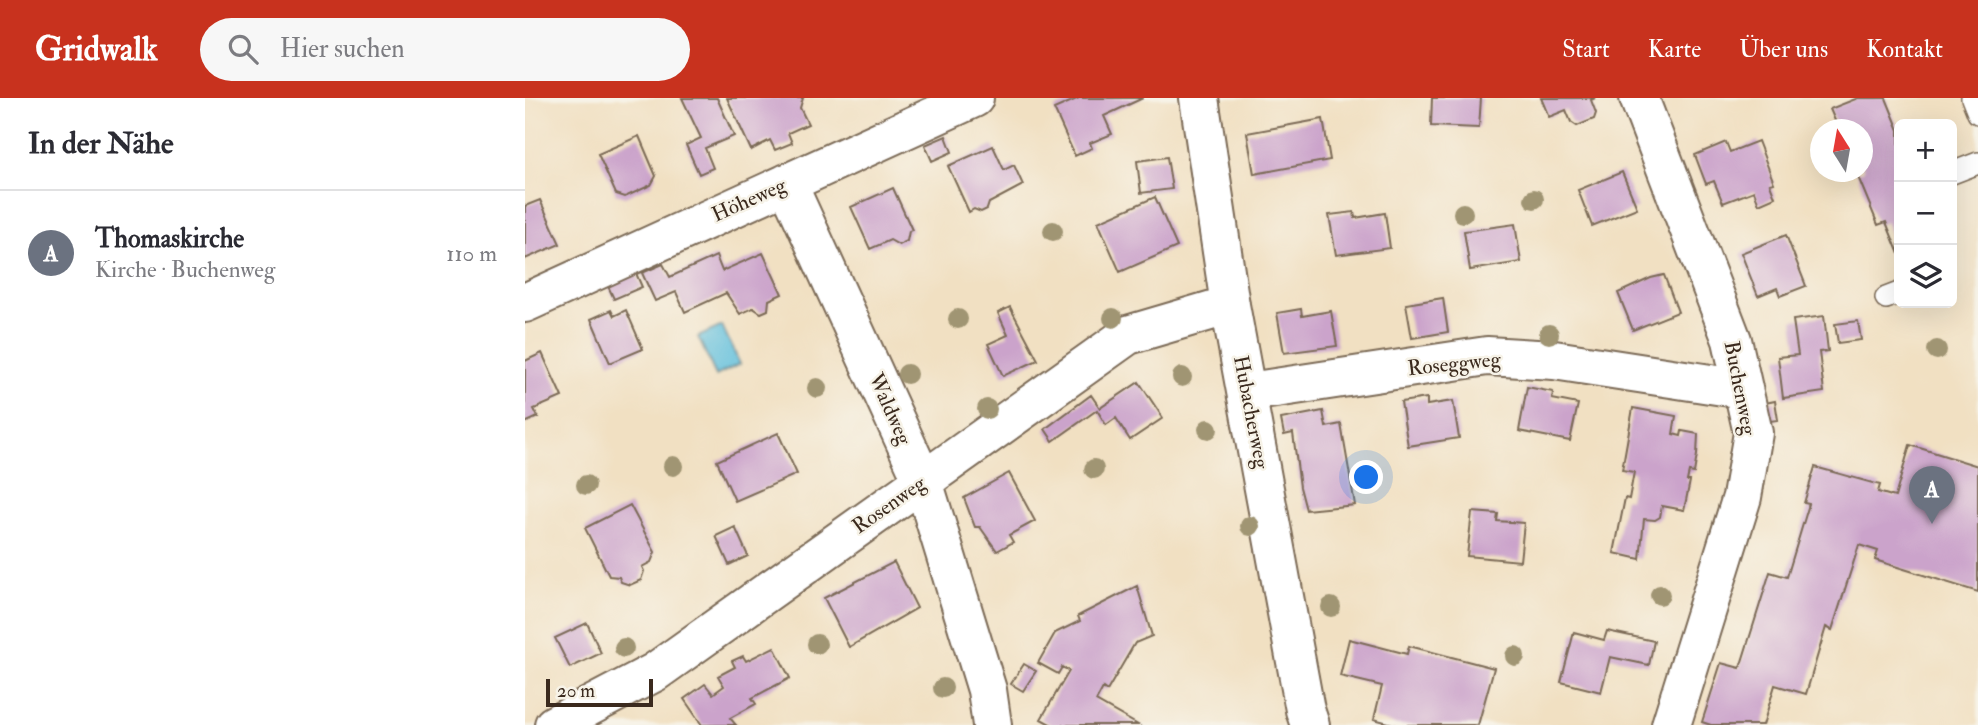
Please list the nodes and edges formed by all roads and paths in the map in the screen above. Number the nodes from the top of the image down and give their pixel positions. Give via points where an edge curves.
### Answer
1 (974, 98) edge
2 (1199, 98) edge
3 (1639, 98) edge
4 (1972, 98) edge
5 (1978, 113) edge
6 (1978, 163) edge
7 (1957, 171) edge
8 (787, 183) junction
9 (525, 303) edge
10 (1230, 305) junction
11 (1743, 389) junction
12 (1249, 392) junction
13 (923, 481) junction
14 (554, 725) edge
15 (992, 725) edge
16 (1310, 725) edge
17 (1671, 725) edge

1 - 8 street, Höheweg
2 - 10 street, Hubacherweg
3 - 11 street, Buchenweg via 1732,340
4 - 5 lane
6 - 7 lane
8 - 9 street, Höheweg
8 - 13 street, Waldweg
10 - 12 street, Hubacherweg
10 - 13 street, Rosenweg via 1128,335
11 - 12 street, Roseggweg via 1554,360 1487,356
11 - 17 street, Buchenweg via 1753,433 1742,497
12 - 16 street, Hubacherweg
13 - 14 street, Rosenweg via 655,672
13 - 15 street, Waldweg via 987,690

